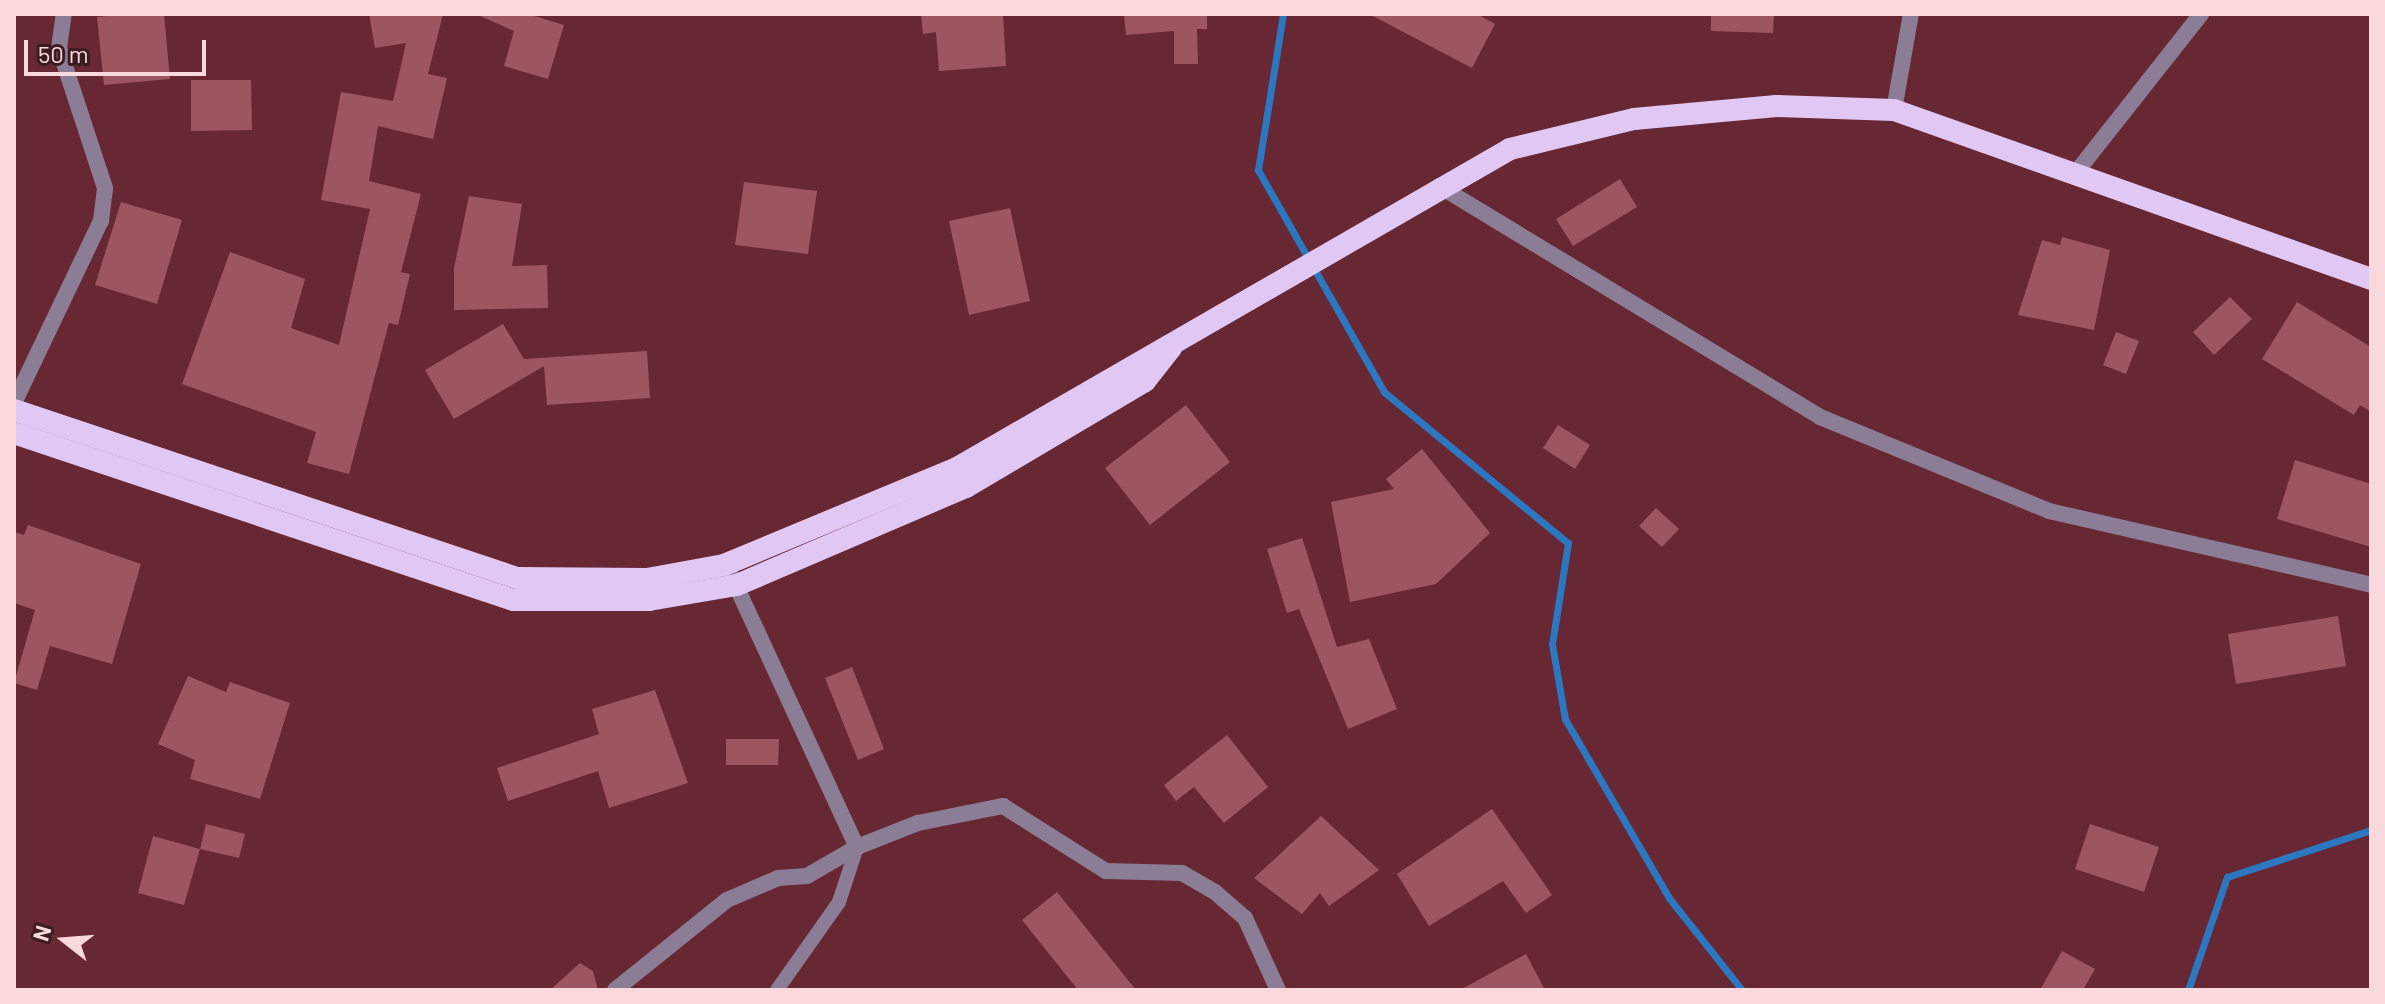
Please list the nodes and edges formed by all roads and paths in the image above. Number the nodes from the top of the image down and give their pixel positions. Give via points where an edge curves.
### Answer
1 (64, 14) edge
2 (1911, 14) edge
3 (2201, 14) edge
4 (1894, 110) junction
5 (2078, 170) junction
6 (1439, 186) junction
7 (2371, 279) edge
8 (1172, 347) junction
9 (14, 403) edge
10 (14, 410) edge
11 (14, 433) edge
12 (202, 487) junction
13 (724, 565) junction
14 (737, 585) junction
15 (2371, 585) edge
16 (857, 847) junction
17 (615, 990) edge
18 (777, 990) edge
19 (1278, 990) edge

1 - 9 street via 59,48 105,188 101,221
2 - 4 street
3 - 5 street
4 - 5 highway
4 - 6 highway via 1776,106 1634,119 1510,149
5 - 7 highway
6 - 8 highway
6 - 15 street via 1820,417 2049,511
8 - 13 highway via 1110,374 957,468
8 - 14 highway via 1145,381 966,487
10 - 12 highway
11 - 12 highway
12 - 13 highway via 517,578 631,580
12 - 14 highway via 513,600 633,602
13 - 14 street
14 - 16 street
16 - 17 street via 807,876 778,878 727,900
16 - 18 lane via 839,902
16 - 19 street via 918,823 1003,806 1106,871 1182,873 1215,892 1245,918

